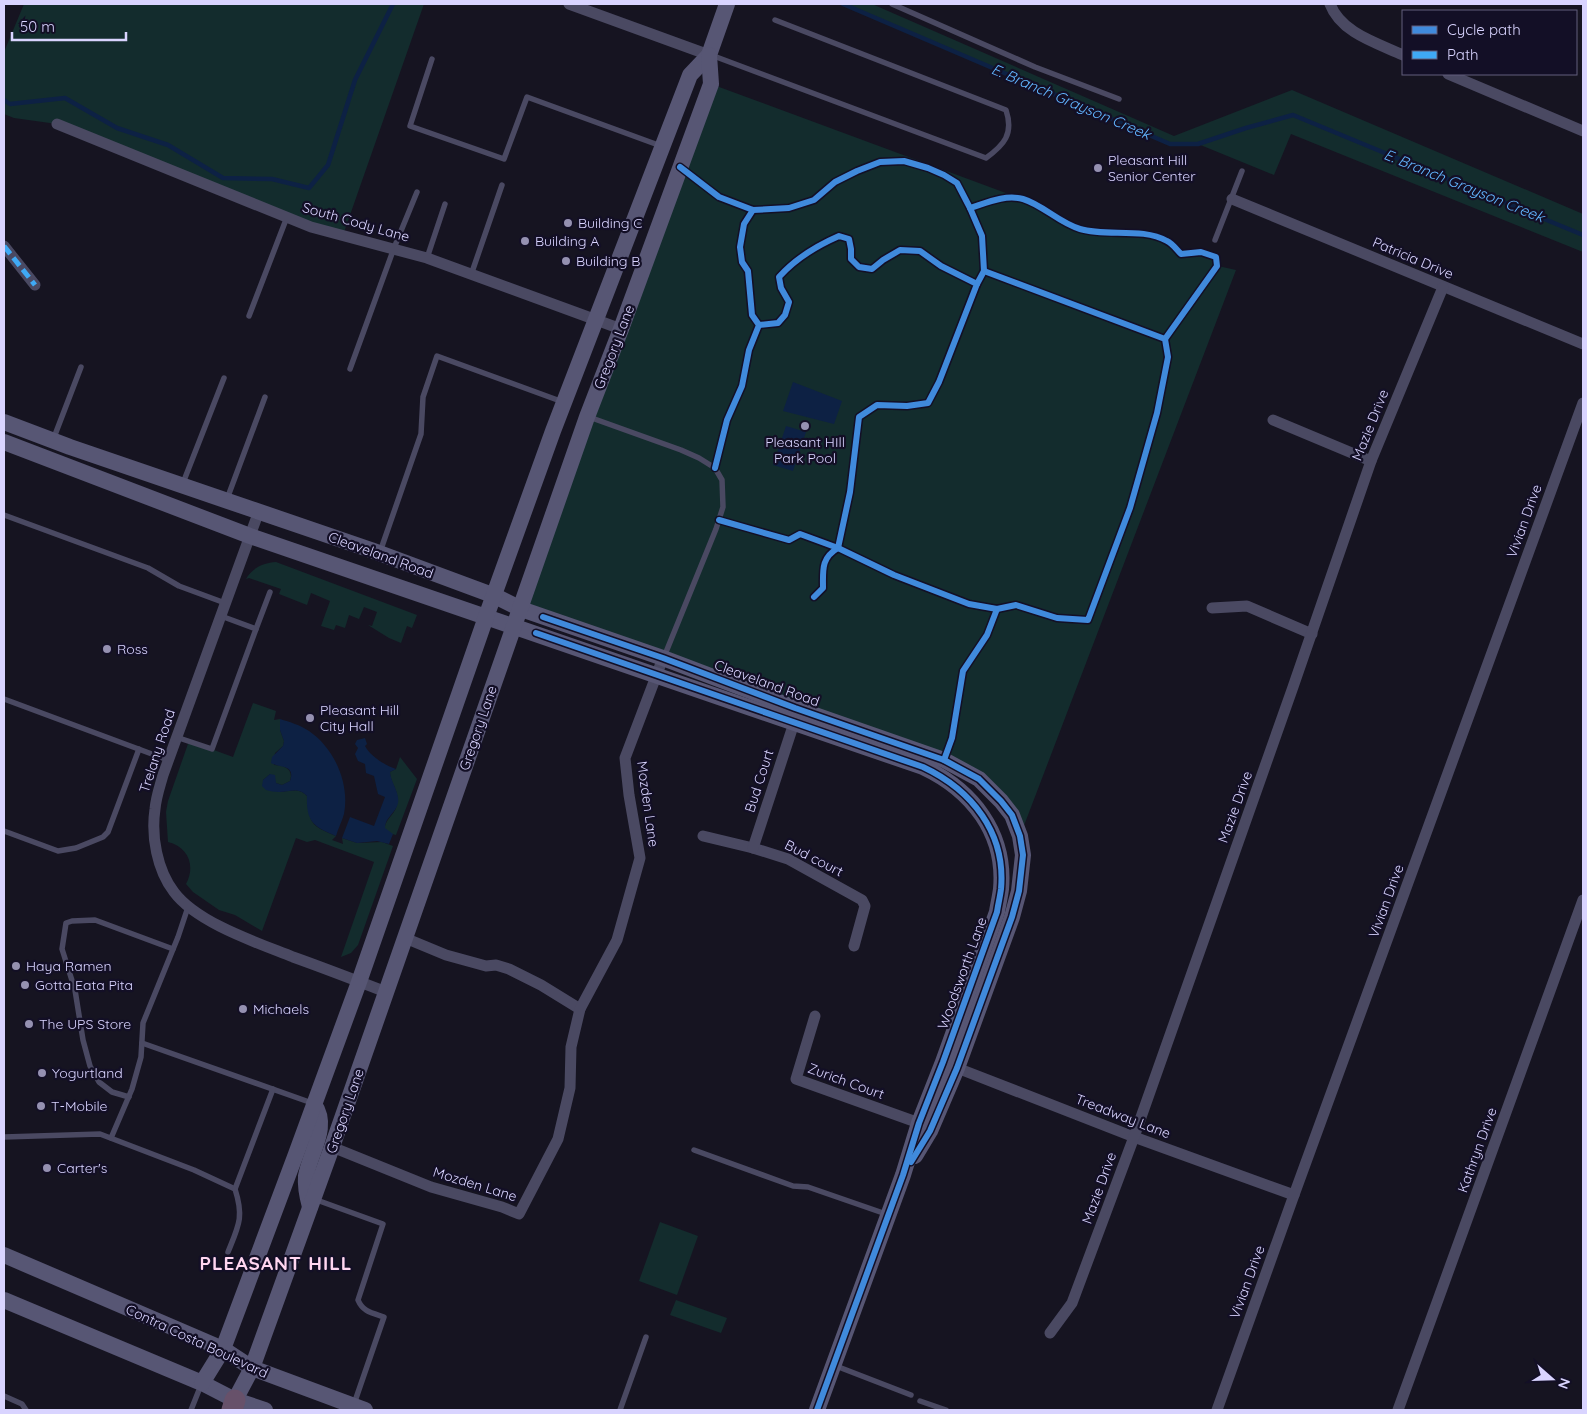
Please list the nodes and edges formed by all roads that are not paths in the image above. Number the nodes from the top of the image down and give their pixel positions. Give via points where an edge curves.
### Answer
1 (569, 4) edge
2 (727, 4) edge
3 (892, 4) edge
4 (1331, 7) edge
5 (775, 20) dead end
6 (709, 55) junction
7 (1402, 55) edge
8 (432, 59) dead end
9 (1450, 75) edge
10 (1120, 99) dead end
11 (57, 124) dead end
12 (1583, 131) edge
13 (663, 147) junction
14 (1242, 171) dead end
15 (502, 186) dead end
16 (417, 192) dead end
17 (1232, 199) junction
18 (445, 204) dead end
19 (287, 217) junction
20 (1215, 240) dead end
21 (4, 246) edge
22 (394, 248) junction
23 (427, 258) junction
24 (470, 274) junction
25 (35, 285) dead end
26 (1442, 287) junction
27 (248, 316) dead end
28 (596, 320) junction
29 (621, 329) junction
30 (1583, 344) edge
31 (81, 367) dead end
32 (350, 369) dead end
33 (224, 378) dead end
34 (265, 397) dead end
35 (564, 402) junction
36 (1583, 403) edge
37 (587, 417) junction
38 (1273, 420) dead end
39 (4, 422) edge
40 (53, 441) junction
41 (4, 442) edge
42 (1371, 461) junction
43 (182, 486) junction
44 (226, 501) junction
45 (259, 511) junction
46 (4, 515) edge
47 (250, 536) junction
48 (379, 554) junction
49 (270, 592) dead end
50 (495, 596) junction
51 (225, 603) junction
52 (1212, 608) dead end
53 (521, 609) junction
54 (221, 616) junction
55 (486, 617) junction
56 (514, 626) junction
57 (256, 629) junction
58 (1312, 634) junction
59 (663, 658) junction
60 (657, 675) junction
61 (4, 699) edge
62 (794, 722) junction
63 (176, 737) junction
64 (139, 749) junction
65 (168, 760) junction
66 (979, 779) joint
67 (955, 786) joint
68 (4, 831) edge
69 (704, 836) dead end
70 (1020, 836) junction
71 (995, 844) junction
72 (753, 848) junction
73 (1583, 900) edge
74 (188, 907) junction
75 (405, 938) junction
76 (854, 946) dead end
77 (172, 949) junction
78 (359, 982) junction
79 (386, 992) junction
80 (580, 1009) junction
81 (815, 1016) dead end
82 (142, 1042) junction
83 (950, 1065) junction
84 (273, 1089) junction
85 (129, 1097) junction
86 (314, 1104) junction
87 (919, 1123) junction
88 (4, 1137) edge
89 (1134, 1137) junction
90 (111, 1138) junction
91 (332, 1147) junction
92 (694, 1150) dead end
93 (903, 1175) junction
94 (235, 1189) junction
95 (1294, 1196) junction
96 (311, 1203) junction
97 (888, 1215) junction
98 (228, 1252) dead end
99 (4, 1255) edge
100 (4, 1300) edge
101 (1050, 1334) dead end
102 (646, 1337) dead end
103 (223, 1349) junction
104 (834, 1366) junction
105 (252, 1368) junction
106 (202, 1383) junction
107 (911, 1395) dead end
108 (4, 1396) edge
109 (920, 1401) dead end
110 (233, 1405) edge
111 (359, 1408) edge
112 (26, 1410) edge
113 (190, 1410) edge
114 (265, 1410) edge
115 (620, 1410) edge
116 (817, 1410) edge
117 (946, 1410) edge
118 (1217, 1410) edge
119 (1398, 1410) edge

1 - 6 street
2 - 6 main road, Gregory Lane
3 - 10 lane via 1036,67
4 - 7 street via 1361,37
5 - 6 lane via 1006,110 1008,133 1000,148 986,158
6 - 13 main road, Gregory Lane via 690,75
6 - 29 main road, Gregory Lane via 711,84
8 - 13 lane via 410,126 504,159 527,97
9 - 12 street
11 - 19 street, South Cody Lane
13 - 28 main road, Gregory Lane
14 - 17 lane
15 - 24 lane
16 - 22 lane
17 - 20 lane
17 - 26 street, Patricia Drive
18 - 23 lane
19 - 22 street, South Cody Lane via 311,227
19 - 27 lane
21 - 25 street
22 - 23 street, South Cody Lane
22 - 32 lane
23 - 24 street, South Cody Lane
24 - 28 street, South Cody Lane
26 - 30 street, Patricia Drive
26 - 42 street, Mazie Drive
28 - 29 street, South Cody Lane
28 - 35 main road, Gregory Lane
29 - 37 main road, Gregory Lane
31 - 40 lane
33 - 43 lane
34 - 44 lane
35 - 48 lane via 437,356 424,397 421,434
35 - 50 main road, Gregory Lane
36 - 95 street, Vivian Drive
37 - 53 main road, Gregory Lane
37 - 59 lane via 699,458 715,468 722,480 723,507 716,529
38 - 42 street
39 - 40 main road, Cleaveland Road
40 - 43 main road, Cleaveland Road
41 - 47 main road, Cleaveland Road
42 - 58 street, Mazie Drive
43 - 44 main road, Cleaveland Road
44 - 45 main road, Cleaveland Road
45 - 47 street, Trelany Road
45 - 48 main road, Cleaveland Road
46 - 51 lane via 148,568 179,586
47 - 51 street, Trelany Road
47 - 55 main road, Cleaveland Road
48 - 50 main road, Cleaveland Road
49 - 57 lane
50 - 53 main road, Cleaveland Road
50 - 55 main road, Gregory Lane
51 - 54 street, Trelany Road
52 - 58 street via 1246,606
53 - 56 main road, Gregory Lane
53 - 59 main road, Cleaveland Road
54 - 57 lane
54 - 63 street, Trelany Road
55 - 56 main road, Cleaveland Road
55 - 78 main road, Gregory Lane
56 - 60 main road, Cleaveland Road
56 - 75 main road, Gregory Lane
57 - 63 lane via 212,749
58 - 89 street, Mazie Drive
59 - 60 street, Mozden Lane
59 - 66 main road, Cleaveland Road via 944,760
60 - 62 main road, Cleaveland Road
60 - 80 street, Mozden Lane via 625,758 640,858 617,940
61 - 64 lane
62 - 67 main road, Cleaveland Road via 923,767
62 - 72 street, Bud Court
63 - 65 street, Trelany Road
64 - 65 lane
64 - 68 lane via 108,832 103,836 76,848 58,851
65 - 74 street, Trelany Road via 155,808 156,851 162,872 173,892
66 - 70 main road, Woodsworth Lane via 1012,815
67 - 71 main road, Woodsworth Lane via 977,807
69 - 72 street, Bud court
70 - 71 main road
70 - 83 main road, Woodsworth Lane via 1023,855 1012,917
71 - 83 main road, Woodsworth Lane via 1001,888 997,912
72 - 76 street, Bud court via 788,859 862,900 865,906
73 - 119 street, Kathryn Drive
74 - 77 lane
74 - 78 street, Trelany Road via 248,939
75 - 79 main road, Gregory Lane
75 - 80 street via 446,955 510,969
77 - 82 lane via 143,1023
77 - 85 lane via 95,920 66,923 62,949 75,990 90,1066 98,1082 112,1092
78 - 79 street, Trelany Road
78 - 86 main road, Gregory Lane
79 - 91 main road, Gregory Lane
80 - 91 street, Mozden Lane via 571,1047 570,1088 558,1138 519,1214 431,1187
81 - 87 street, Zurich Court via 796,1079
82 - 84 lane
82 - 85 lane
83 - 87 main road, Woodsworth Lane
83 - 89 street, Treadway Lane
83 - 93 main road, Woodsworth Lane via 930,1131
84 - 86 lane
84 - 94 lane
85 - 90 lane
86 - 96 main road via 320,1121 305,1190
86 - 103 main road, Gregory Lane
87 - 93 main road, Woodsworth Lane
88 - 90 lane via 100,1134
89 - 95 street, Treadway Lane
89 - 101 street, Mazie Drive via 1072,1304
90 - 94 lane
91 - 96 main road, Gregory Lane
92 - 97 lane via 793,1186 808,1187
93 - 97 main road, Woodsworth Lane
94 - 98 lane via 240,1205 239,1225
95 - 118 street, Vivian Drive
96 - 105 main road, Gregory Lane
96 - 111 lane via 383,1224 358,1300 366,1311 384,1317
97 - 104 main road, Woodsworth Lane
99 - 103 main road, Contra Costa Boulevard
100 - 106 main road
102 - 115 lane
103 - 105 main road, Contra Costa Boulevard
103 - 106 main road, Gregory Lane
104 - 107 lane
104 - 116 main road, Woodsworth Lane
105 - 110 main road, Gregory Lane
105 - 111 main road, Contra Costa Boulevard
106 - 110 main road
106 - 113 lane
108 - 112 lane via 22,1404
109 - 117 lane
110 - 114 main road

